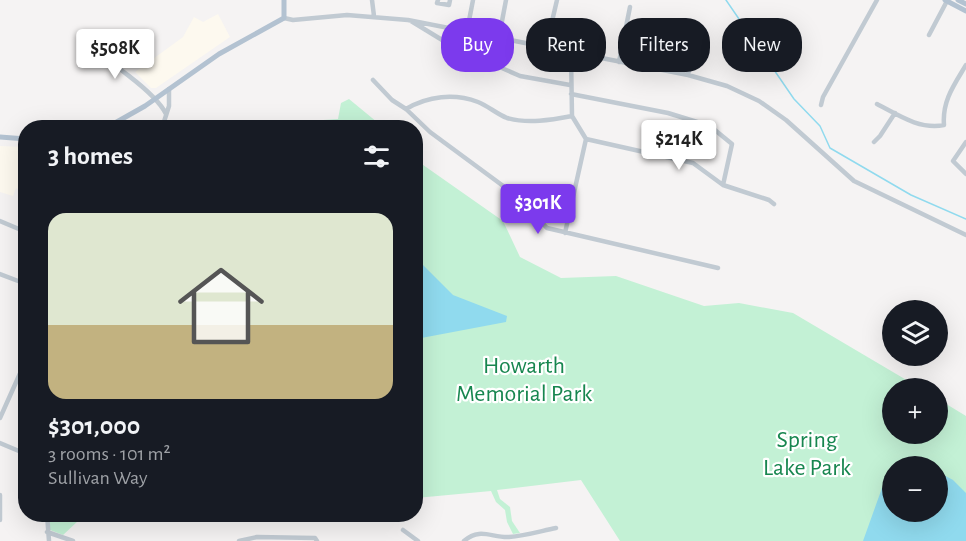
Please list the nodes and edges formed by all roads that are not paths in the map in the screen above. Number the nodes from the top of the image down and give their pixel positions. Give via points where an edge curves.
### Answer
1 (284, 0) edge
2 (372, 0) edge
3 (438, 0) edge
4 (450, 0) edge
5 (473, 0) edge
6 (506, 0) edge
7 (557, 0) edge
8 (877, 0) edge
9 (958, 0) edge
10 (946, 1) edge
11 (966, 4) edge
12 (630, 7) dead end
13 (966, 11) edge
14 (374, 16) junction
15 (284, 18) junction
16 (470, 18) edge
17 (503, 18) edge
18 (553, 18) edge
19 (628, 18) edge
20 (408, 20) junction
21 (441, 26) edge
22 (929, 35) dead end
23 (82, 47) dead end
24 (966, 65) edge
25 (570, 72) edge
26 (672, 72) edge
27 (689, 72) edge
28 (688, 75) junction
29 (374, 80) dead end
30 (570, 85) junction
31 (169, 89) junction
32 (571, 94) junction
33 (155, 100) junction
34 (877, 104) dead end
35 (821, 105) dead end
36 (406, 109) junction
37 (895, 113) junction
38 (166, 114) junction
39 (572, 116) junction
40 (122, 120) edge
41 (164, 120) edge
42 (417, 120) edge
43 (423, 125) edge
44 (0, 137) edge
45 (18, 138) edge
46 (586, 139) junction
47 (874, 142) dead end
48 (966, 144) edge
49 (966, 174) edge
50 (723, 185) junction
51 (774, 204) dead end
52 (0, 221) edge
53 (18, 229) edge
54 (566, 233) junction
55 (966, 235) edge
56 (717, 268) dead end
57 (0, 274) edge
58 (18, 282) edge
59 (18, 378) edge
60 (0, 418) edge
61 (0, 443) edge
62 (18, 451) edge
63 (0, 495) edge
64 (0, 520) edge
65 (47, 522) edge
66 (556, 528) dead end
67 (403, 530) dead end
68 (47, 532) junction
69 (530, 534) junction
70 (49, 541) edge
71 (73, 541) edge
72 (239, 541) edge
73 (318, 541) edge
74 (418, 541) edge
75 (464, 541) edge
76 (532, 541) edge

1 - 15 main road
2 - 14 street
3 - 4 street via 437,3 449,5
5 - 16 street
6 - 17 street
7 - 18 street
8 - 35 street
9 - 11 main road
10 - 13 main road
10 - 22 street
12 - 19 street
14 - 15 street
14 - 20 street
15 - 31 main road via 219,54
20 - 21 street
20 - 30 street via 452,46 520,76
23 - 33 street via 108,60
24 - 37 street via 948,96 944,125 931,127
25 - 30 street
26 - 28 street
27 - 28 street
28 - 55 street via 727,86 759,101 854,181
29 - 36 street
30 - 32 street
31 - 33 main road
31 - 38 street
32 - 39 street
32 - 50 street via 668,112 710,126 732,144
33 - 38 street
33 - 40 main road
34 - 37 street
36 - 39 street via 420,101 448,96 478,102 508,118 539,122
36 - 42 street
37 - 47 street
38 - 41 street
39 - 46 street
43 - 54 street via 514,194 547,228
44 - 45 main road
46 - 50 street via 693,163
46 - 54 street
48 - 49 street via 953,161
50 - 51 street
52 - 53 street
54 - 56 street
57 - 58 street
59 - 60 street
61 - 62 street
63 - 64 street
65 - 68 street
66 - 69 street
67 - 74 street
68 - 70 street
68 - 71 street
69 - 75 street via 510,537 484,532
69 - 76 street
72 - 73 street via 257,537

